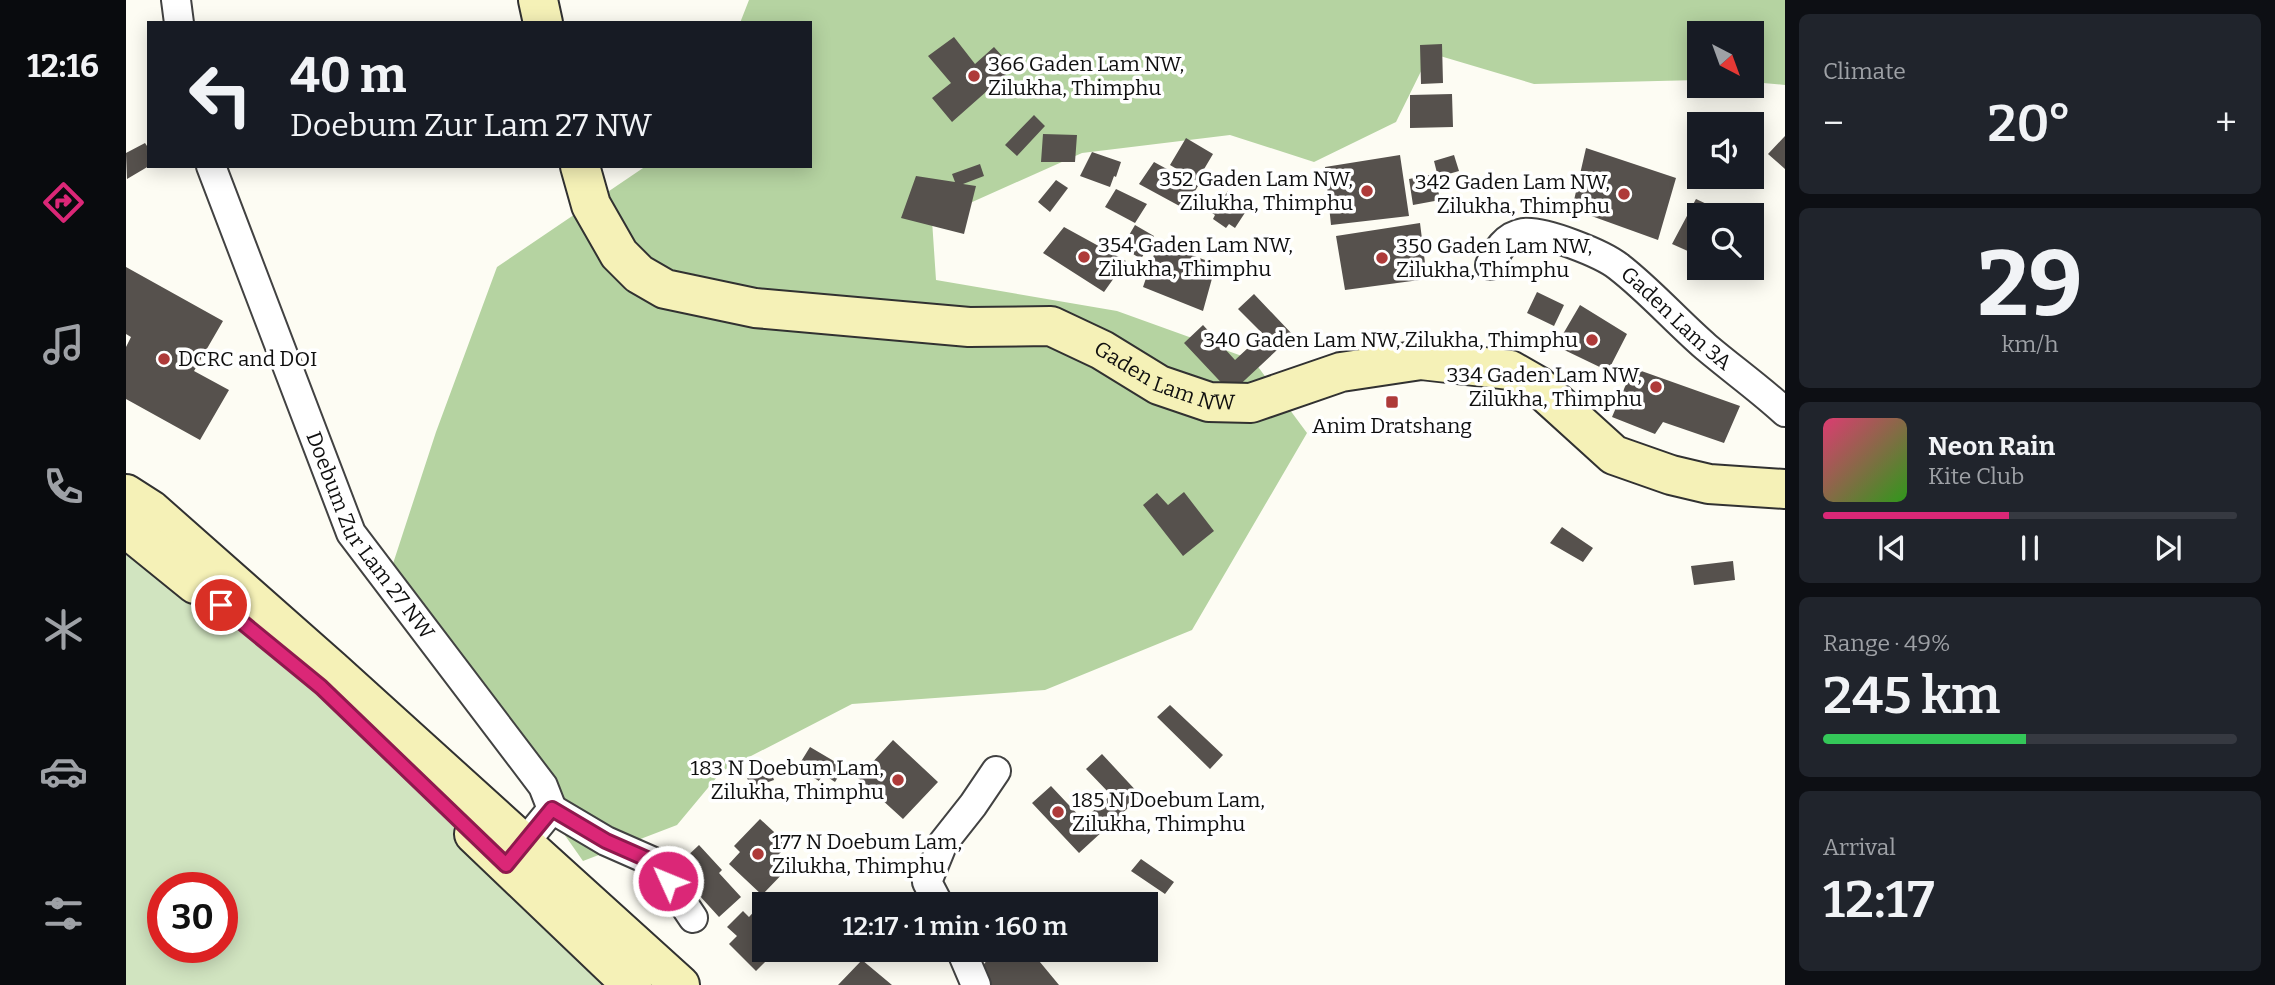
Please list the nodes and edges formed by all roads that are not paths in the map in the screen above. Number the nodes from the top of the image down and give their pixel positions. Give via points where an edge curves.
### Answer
1 (176, 0) edge
2 (538, 0) edge
3 (179, 21) edge
4 (543, 21) edge
5 (212, 168) edge
6 (581, 168) edge
7 (1490, 265) dead end
8 (1785, 412) edge
9 (1785, 489) edge
10 (126, 494) edge
11 (126, 528) edge
12 (996, 771) dead end
13 (552, 809) junction
14 (515, 855) junction
15 (932, 892) edge
16 (693, 918) dead end
17 (966, 962) edge
18 (632, 985) edge
19 (680, 985) edge
20 (976, 985) edge

1 - 3 street
2 - 4 main road
5 - 13 street, Doebum Zur Lam 27 NW via 351,533 543,786
6 - 9 main road, Gaden Lam NW via 591,205 619,254 639,274 665,289 755,308 969,327 1051,326 1159,384 1209,402 1251,403 1341,372 1421,360 1510,370 1538,386 1614,455 1709,484
7 - 8 street, Gaden Lam 3A via 1500,245 1523,233 1548,236 1617,265
10 - 14 main road via 191,546
11 - 14 main road via 321,687
12 - 15 street via 943,843 927,882
13 - 14 street
13 - 16 street via 606,841 656,863
14 - 18 main road
14 - 19 main road
17 - 20 street

